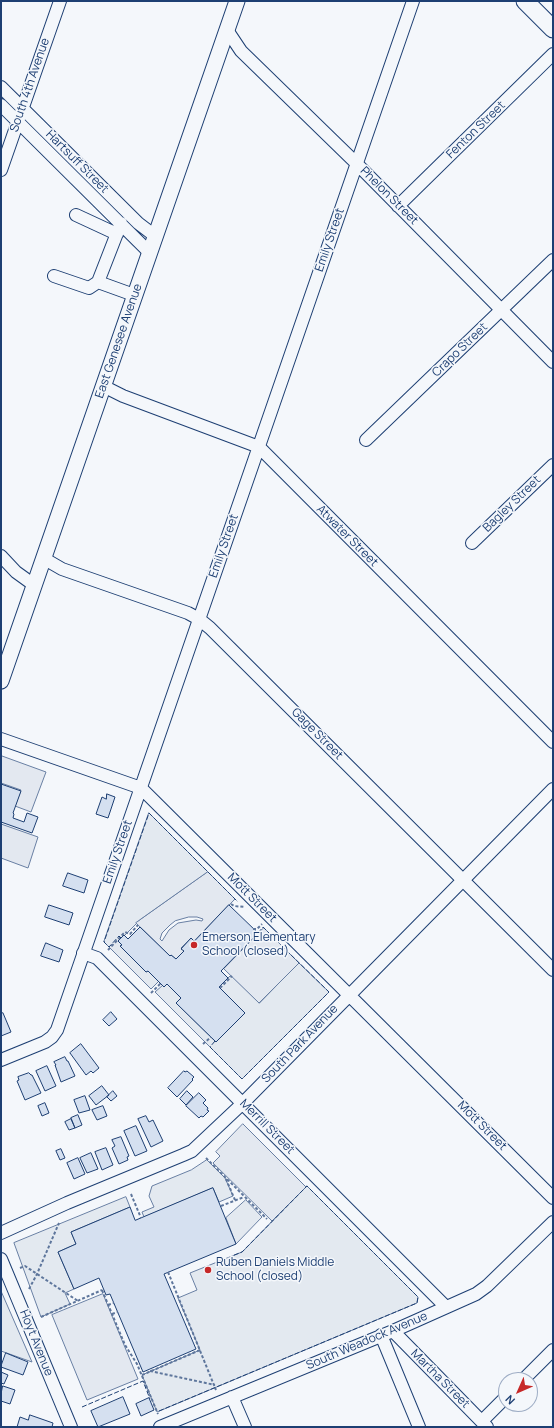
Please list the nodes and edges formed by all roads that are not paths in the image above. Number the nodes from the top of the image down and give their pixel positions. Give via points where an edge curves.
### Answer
1 (60, 1) edge
2 (237, 1) edge
3 (413, 1) edge
4 (525, 1) edge
5 (553, 29) edge
6 (227, 30) junction
7 (553, 54) edge
8 (1, 87) edge
9 (1, 105) edge
10 (22, 109) junction
11 (18, 121) junction
12 (356, 163) junction
13 (1, 170) edge
14 (398, 206) junction
15 (76, 215) dead end
16 (119, 228) junction
17 (155, 236) junction
18 (149, 252) junction
19 (553, 260) edge
20 (54, 276) dead end
21 (98, 282) junction
22 (134, 295) junction
23 (502, 310) junction
24 (553, 362) edge
25 (103, 386) junction
26 (366, 440) dead end
27 (259, 447) junction
28 (553, 465) edge
29 (472, 543) dead end
30 (1, 556) edge
31 (43, 558) junction
32 (34, 585) junction
33 (199, 619) junction
34 (1, 681) edge
35 (1, 739) edge
36 (553, 742) edge
37 (141, 788) junction
38 (553, 789) edge
39 (463, 880) junction
40 (83, 953) junction
41 (553, 970) edge
42 (349, 994) junction
43 (1, 1060) edge
44 (243, 1103) junction
45 (553, 1198) edge
46 (553, 1222) edge
47 (1, 1233) edge
48 (1, 1259) edge
49 (446, 1307) junction
50 (393, 1331) junction
51 (381, 1335) junction
52 (553, 1350) edge
53 (531, 1372) edge
54 (232, 1397) junction
55 (498, 1407) edge
56 (485, 1424) edge
57 (71, 1427) edge
58 (160, 1427) edge
59 (245, 1427) edge
60 (419, 1427) edge

1 - 10 street, South 4th Avenue
2 - 6 main road, East Genesee Avenue
3 - 12 street, Emily Street
4 - 5 highway
6 - 12 street, Phelon Street via 241,51
6 - 17 main road, East Genesee Avenue
7 - 14 street, Fenton Street
8 - 10 street, Hartsuff Street
9 - 11 street, Hartsuff Street
10 - 11 street, South 4th Avenue
10 - 17 street, Hartsuff Street via 138,223
11 - 13 street, South 4th Avenue
11 - 16 street, Hartsuff Street
12 - 14 street, Phelon Street
12 - 27 street, Emily Street
14 - 23 street, Phelon Street
15 - 16 street
16 - 18 street, Hartsuff Street
16 - 21 street
17 - 18 main road, East Genesee Avenue
18 - 22 main road, East Genesee Avenue
19 - 23 street, Crapo Street
20 - 21 street via 89,288
21 - 22 street
22 - 25 main road, East Genesee Avenue
23 - 24 street, Phelon Street
23 - 26 street, Crapo Street
25 - 27 street, Atwater Street via 123,396
25 - 31 main road, East Genesee Avenue
27 - 33 street, Emily Street
27 - 36 street, Atwater Street
28 - 29 street, Bagley Street
30 - 32 street via 16,572
31 - 32 main road, East Genesee Avenue
31 - 33 street, Gage Street via 62,569
32 - 34 main road, East Genesee Avenue
33 - 37 street, Emily Street
33 - 39 street, Gage Street
35 - 37 street, Mott Street
37 - 40 street, Emily Street
37 - 42 street, Mott Street
38 - 39 street, South Park Avenue
39 - 41 street, Gage Street
39 - 42 street, South Park Avenue
40 - 43 street, Emily Street via 52,1038
40 - 44 street, Merrill Street via 97,958
42 - 44 street, South Park Avenue
42 - 45 street, Mott Street
44 - 47 street, South Park Avenue via 192,1151
44 - 49 street, Merrill Street
46 - 49 street, South Weadock Avenue via 487,1286 476,1294
48 - 57 street, Hoyt Avenue
49 - 50 street, South Weadock Avenue
50 - 51 street, South Weadock Avenue
50 - 56 street, Martha Street
51 - 54 street, South Weadock Avenue
51 - 60 street
52 - 53 street
54 - 58 street, South Weadock Avenue
54 - 59 street
55 - 56 street

